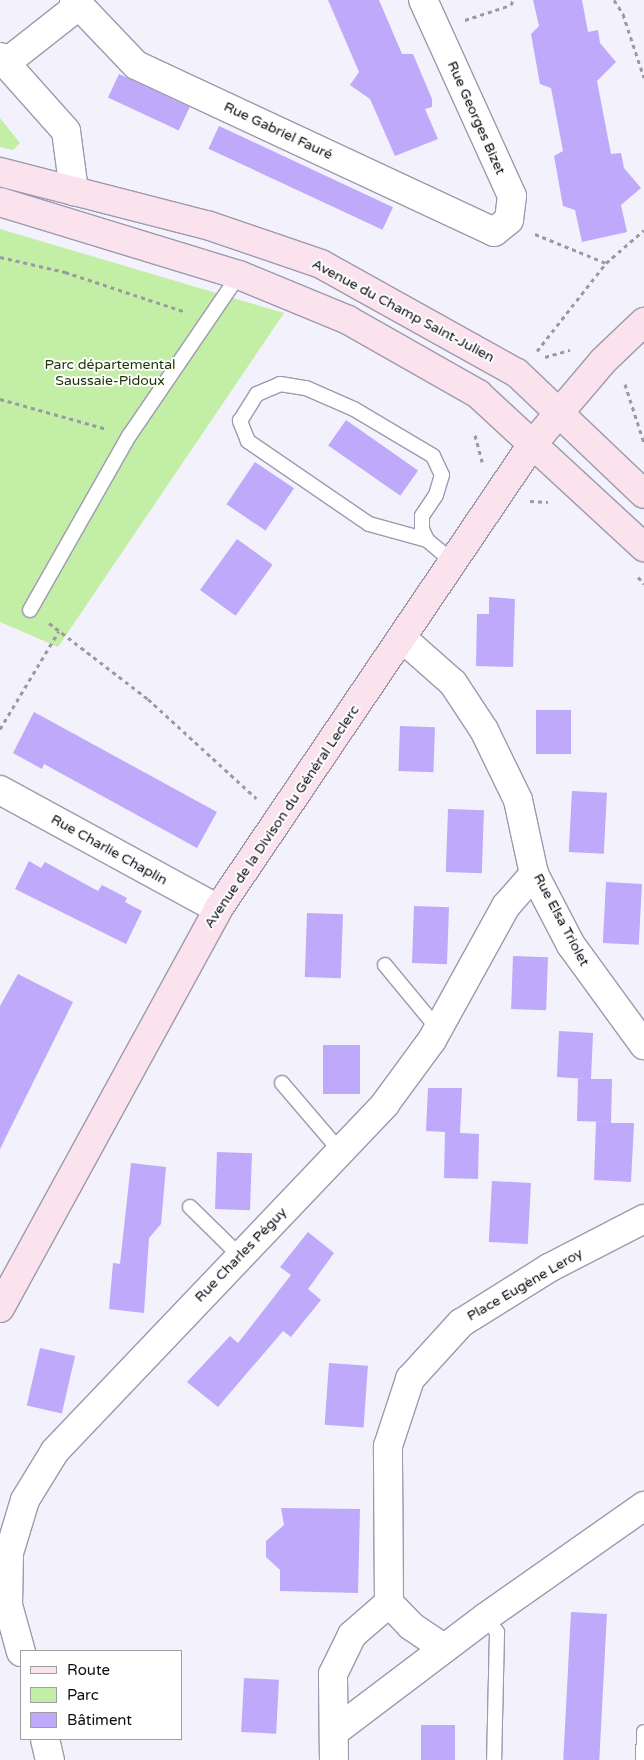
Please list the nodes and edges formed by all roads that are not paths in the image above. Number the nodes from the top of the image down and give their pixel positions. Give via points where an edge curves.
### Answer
1 (423, 0) edge
2 (75, 4) edge
3 (3, 60) edge
4 (0, 172) edge
5 (74, 190) junction
6 (0, 202) edge
7 (38, 213) junction
8 (502, 226) joint
9 (239, 275) junction
10 (644, 322) edge
11 (560, 411) junction
12 (531, 446) junction
13 (644, 494) edge
14 (427, 540) junction
15 (644, 547) edge
16 (453, 562) junction
17 (30, 610) road end
18 (402, 638) junction
19 (0, 790) edge
20 (534, 874) junction
21 (218, 909) junction
22 (385, 965) dead end
23 (438, 1029) junction
24 (644, 1045) edge
25 (282, 1083) dead end
26 (340, 1151) junction
27 (190, 1207) dead end
28 (644, 1219) edge
29 (240, 1256) junction
30 (0, 1308) edge
31 (642, 1511) edge
32 (389, 1603) junction
33 (486, 1617) junction
34 (444, 1648) junction
35 (20, 1650) edge
36 (334, 1732) junction
37 (644, 1732) edge
38 (45, 1740) edge
39 (50, 1760) edge
40 (334, 1760) edge
41 (494, 1760) edge
42 (643, 1760) edge

1 - 8 street, Rue Georges Bizet via 512,196
2 - 3 street, Rue Gabriel Fauré
2 - 8 street, Rue Gabriel Fauré via 136,65
3 - 5 street via 66,131
4 - 5 main road, Avenue du Champ Saint-Julien
5 - 7 main road
5 - 11 main road, Avenue du Champ Saint-Julien via 207,225 321,264 517,372
6 - 7 main road
7 - 9 main road
9 - 12 main road via 348,320 478,394
9 - 17 lane via 129,436
10 - 11 main road, Avenue de la Divison du Général Leclerc
11 - 12 main road, Avenue de la Divison du Général Leclerc
11 - 13 main road, Avenue du Champ Saint-Julien
12 - 15 main road via 592,495
12 - 16 main road, Avenue de la Divison du Général Leclerc
14 - 14 lane via 369,524 248,441 240,421 257,394 280,384 306,388 354,409 432,456 442,475 436,495 422,516
14 - 16 lane
16 - 18 main road, Avenue de la Divison du Général Leclerc
18 - 20 street, Rue Elsa Triolet via 453,683 484,730 518,800
18 - 21 main road, Avenue de la Divison du Général Leclerc
19 - 21 street, Rue Charlie Chaplin
20 - 23 street, Rue Charles Péguy via 506,906
20 - 24 street, Rue Elsa Triolet via 571,945
21 - 30 main road, Avenue de la Divison du Général Leclerc
22 - 23 lane
23 - 26 street, Rue Charles Péguy via 385,1104
25 - 26 lane
26 - 29 street, Rue Charles Péguy
27 - 29 lane
28 - 32 street, Place Eugène Leroy via 549,1268 461,1323 410,1379 388,1446
29 - 35 street, Rue Charles Péguy via 55,1451 25,1500 9,1553 8,1605
31 - 33 street
32 - 34 street via 411,1626
32 - 36 street via 352,1634 333,1674
33 - 34 street
33 - 41 lane via 497,1632
34 - 36 street
36 - 40 street
37 - 42 lane
38 - 39 street

